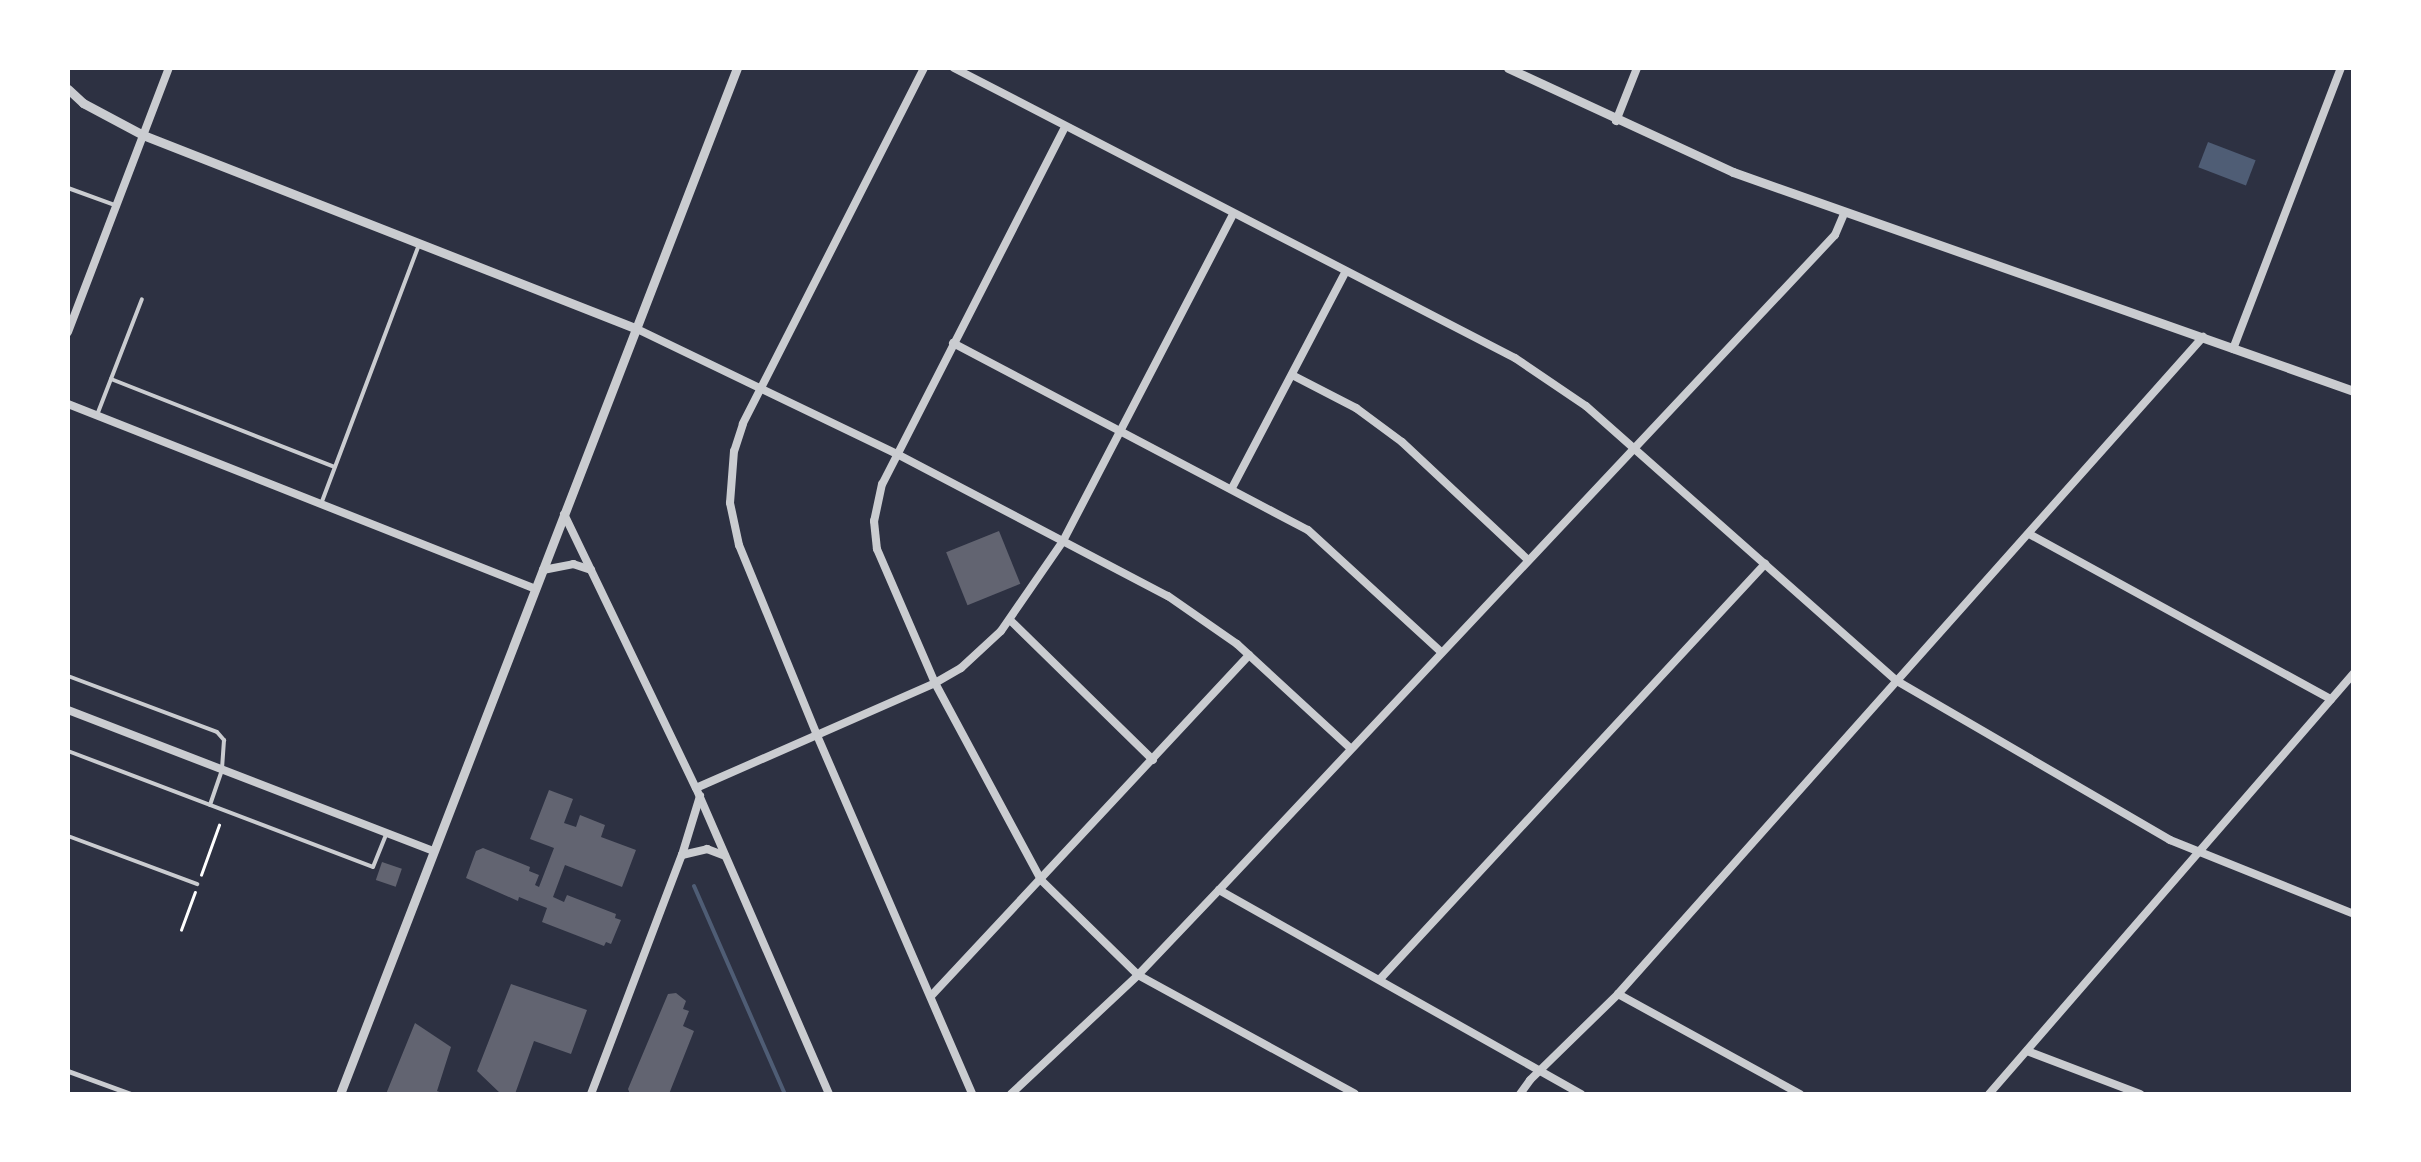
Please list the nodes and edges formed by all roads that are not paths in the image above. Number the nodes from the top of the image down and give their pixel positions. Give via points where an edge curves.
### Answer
1 (169, 68) edge
2 (737, 68) edge
3 (924, 68) edge
4 (954, 68) edge
5 (1508, 68) edge
6 (1637, 68) edge
7 (2342, 68) edge
8 (68, 89) edge
9 (1616, 121) junction
10 (1065, 128) junction
11 (143, 134) junction
12 (68, 188) edge
13 (115, 205) junction
14 (1845, 212) junction
15 (1233, 214) junction
16 (420, 242) junction
17 (1345, 273) junction
18 (142, 299) dead end
19 (636, 328) junction
20 (68, 332) edge
21 (2203, 337) junction
22 (954, 342) junction
23 (2233, 349) junction
24 (1294, 376) junction
25 (111, 379) junction
26 (761, 386) junction
27 (2354, 391) edge
28 (68, 404) edge
29 (97, 415) junction
30 (1122, 430) junction
31 (1632, 448) junction
32 (897, 454) junction
33 (334, 467) junction
34 (1232, 488) junction
35 (320, 504) junction
36 (564, 514) junction
37 (2032, 535) junction
38 (1063, 541) junction
39 (1527, 559) junction
40 (1765, 564) junction
41 (543, 570) junction
42 (591, 570) junction
43 (536, 589) junction
44 (1010, 620) junction
45 (1442, 652) junction
46 (1249, 655) junction
47 (2354, 673) edge
48 (68, 676) edge
49 (1898, 681) junction
50 (934, 683) junction
51 (2331, 699) junction
52 (68, 710) edge
53 (816, 734) junction
54 (1349, 747) junction
55 (68, 751) edge
56 (1153, 760) junction
57 (222, 770) junction
58 (698, 792) junction
59 (210, 805) junction
60 (386, 834) junction
61 (68, 836) edge
62 (434, 851) junction
63 (2202, 853) junction
64 (682, 855) junction
65 (725, 856) junction
66 (1041, 880) junction
67 (197, 884) road end
68 (1219, 890) junction
69 (2354, 914) edge
70 (1138, 975) junction
71 (1381, 978) junction
72 (1618, 994) junction
73 (932, 996) junction
74 (2026, 1051) junction
75 (68, 1071) edge
76 (1540, 1072) junction
77 (131, 1094) edge
78 (340, 1094) edge
79 (590, 1094) edge
80 (829, 1094) edge
81 (972, 1094) edge
82 (1011, 1094) edge
83 (1355, 1094) edge
84 (1520, 1094) edge
85 (1580, 1094) edge
86 (1800, 1094) edge
87 (1989, 1094) edge
88 (2140, 1094) edge

1 - 11 street
2 - 19 street
3 - 26 street
4 - 10 street
5 - 9 street
6 - 9 street
7 - 23 street
8 - 11 street
9 - 14 street
10 - 15 street
10 - 22 street
11 - 13 street
11 - 16 street
12 - 13 lane
13 - 20 street
14 - 21 street
14 - 31 street via 1835,235
15 - 17 street
15 - 30 street
16 - 19 street
16 - 33 lane
17 - 24 street
17 - 31 street via 1516,358
18 - 25 lane
19 - 26 street
19 - 36 street
21 - 23 street
21 - 37 street
22 - 30 street
22 - 32 street
23 - 27 street
24 - 34 street
24 - 39 street via 1356,408 1402,442
25 - 29 lane
25 - 33 lane
26 - 32 street
26 - 53 street via 734,451 730,514
28 - 29 street
29 - 35 street
30 - 34 street
30 - 38 street
31 - 39 street
31 - 40 street
32 - 38 street
32 - 50 street via 878,496 877,549
33 - 35 lane
34 - 45 street via 1308,530
35 - 43 street
36 - 41 street
36 - 42 street
37 - 49 street
37 - 51 street
38 - 44 street
38 - 46 street via 1168,596
39 - 45 street
40 - 49 street
40 - 71 street
41 - 42 street via 573,564
41 - 43 street
42 - 58 street
43 - 62 street
44 - 50 street via 961,668
44 - 56 street
45 - 54 street
46 - 54 street
46 - 56 street
47 - 51 street
48 - 57 lane via 217,732 224,740
49 - 63 street
49 - 72 street
50 - 53 street
50 - 66 street
51 - 63 street
52 - 57 street
53 - 58 street
53 - 73 street
54 - 68 street
55 - 59 lane
56 - 66 street
57 - 59 lane
57 - 60 street
58 - 64 street
58 - 65 street
59 - 60 lane via 373,867
60 - 62 street
61 - 67 lane
62 - 78 street
63 - 69 street
63 - 74 street
64 - 65 street via 707,849
64 - 79 street
65 - 80 street
66 - 70 street
66 - 73 street
68 - 70 street
68 - 71 street
70 - 82 street
70 - 83 street
71 - 76 street
72 - 76 street
72 - 86 street
73 - 81 street
74 - 87 street
74 - 88 street
75 - 77 street
76 - 84 street
76 - 85 street

